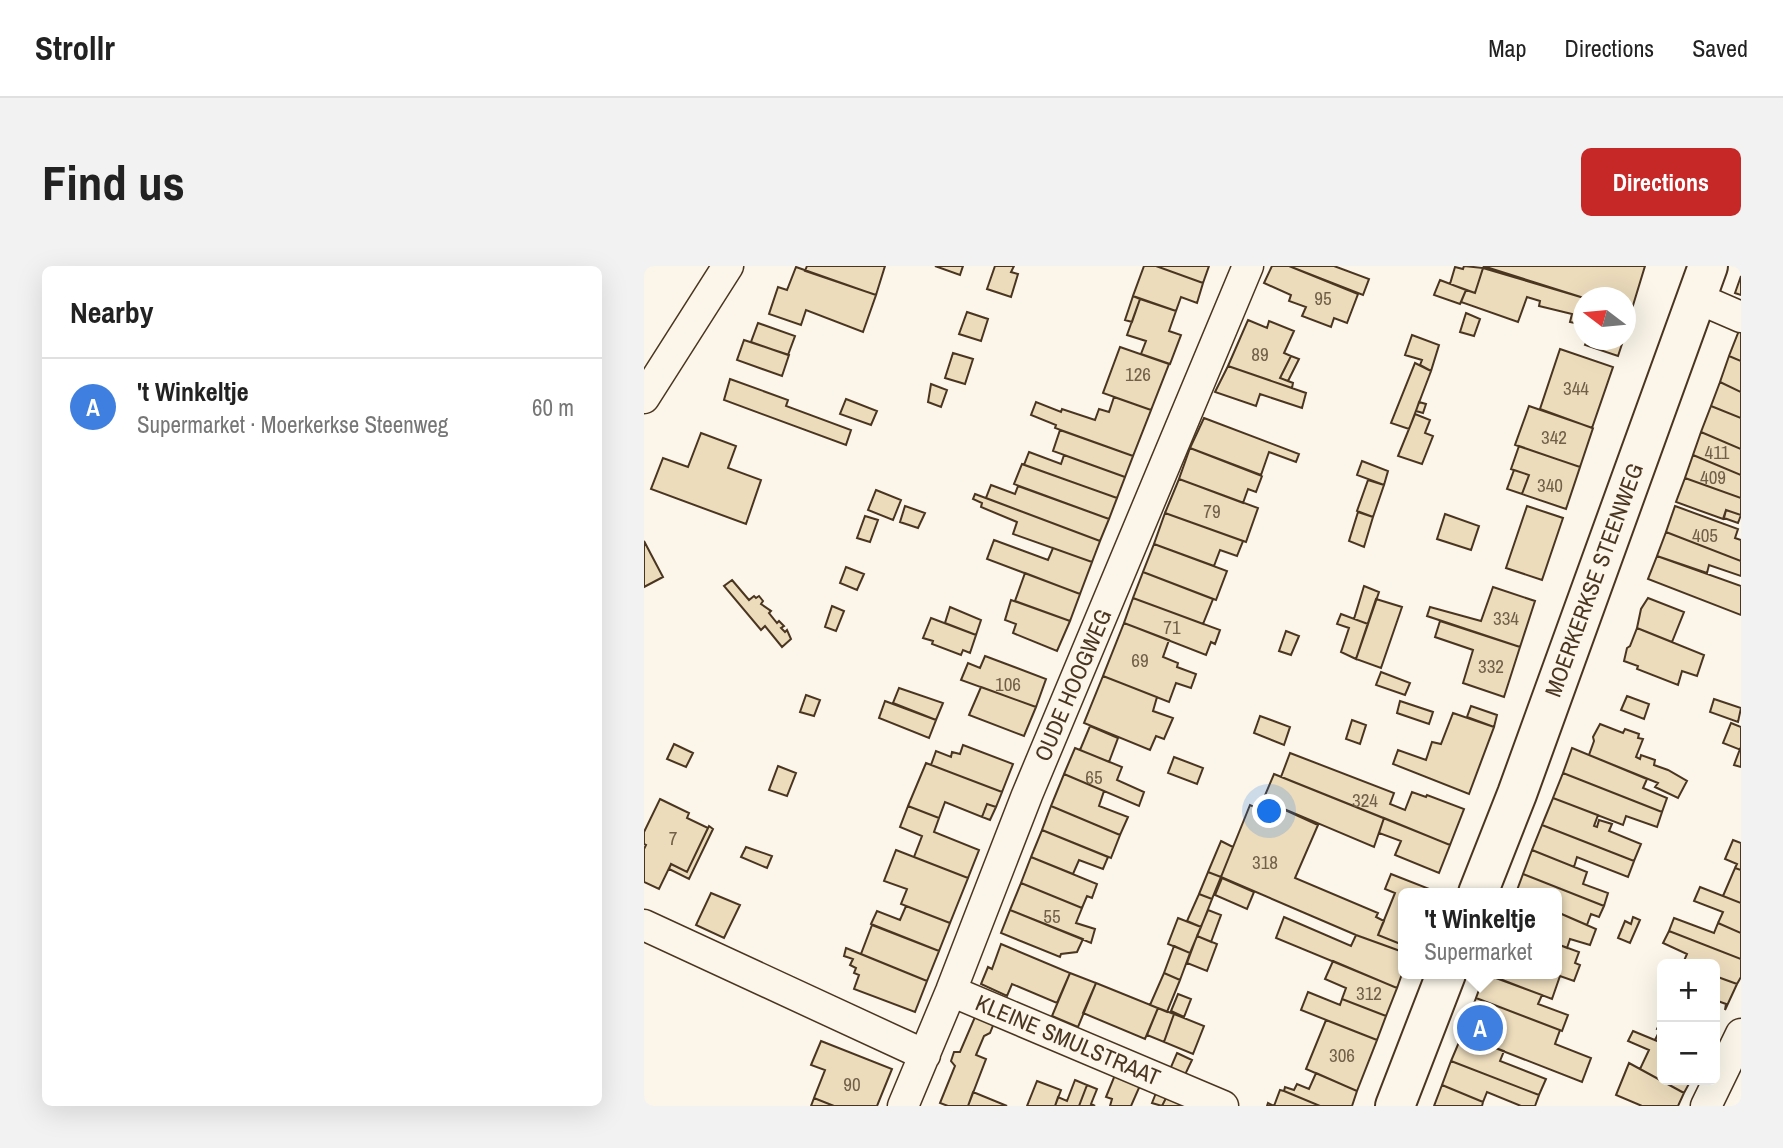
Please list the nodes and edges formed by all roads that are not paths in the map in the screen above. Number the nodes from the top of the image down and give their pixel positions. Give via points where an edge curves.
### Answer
1 (728, 266) edge
2 (1248, 266) edge
3 (1702, 282) edge
4 (1741, 317) edge
5 (644, 398) edge
6 (1480, 888) edge
7 (644, 925) edge
8 (1444, 979) edge
9 (951, 991) junction
10 (1741, 1034) edge
11 (925, 1055) junction
12 (904, 1106) edge
13 (1223, 1106) edge
14 (1395, 1106) edge
15 (1706, 1106) edge

1 - 5 street
2 - 9 street, OUDE HOOGWEG
3 - 4 street
3 - 6 street, MOERKERKSE STEENWEG
7 - 11 street
8 - 14 street
9 - 11 street, OUDE HOOGWEG
9 - 13 street, KLEINE SMULSTRAAT
10 - 15 street
11 - 12 street, OUDE HOOGWEG

